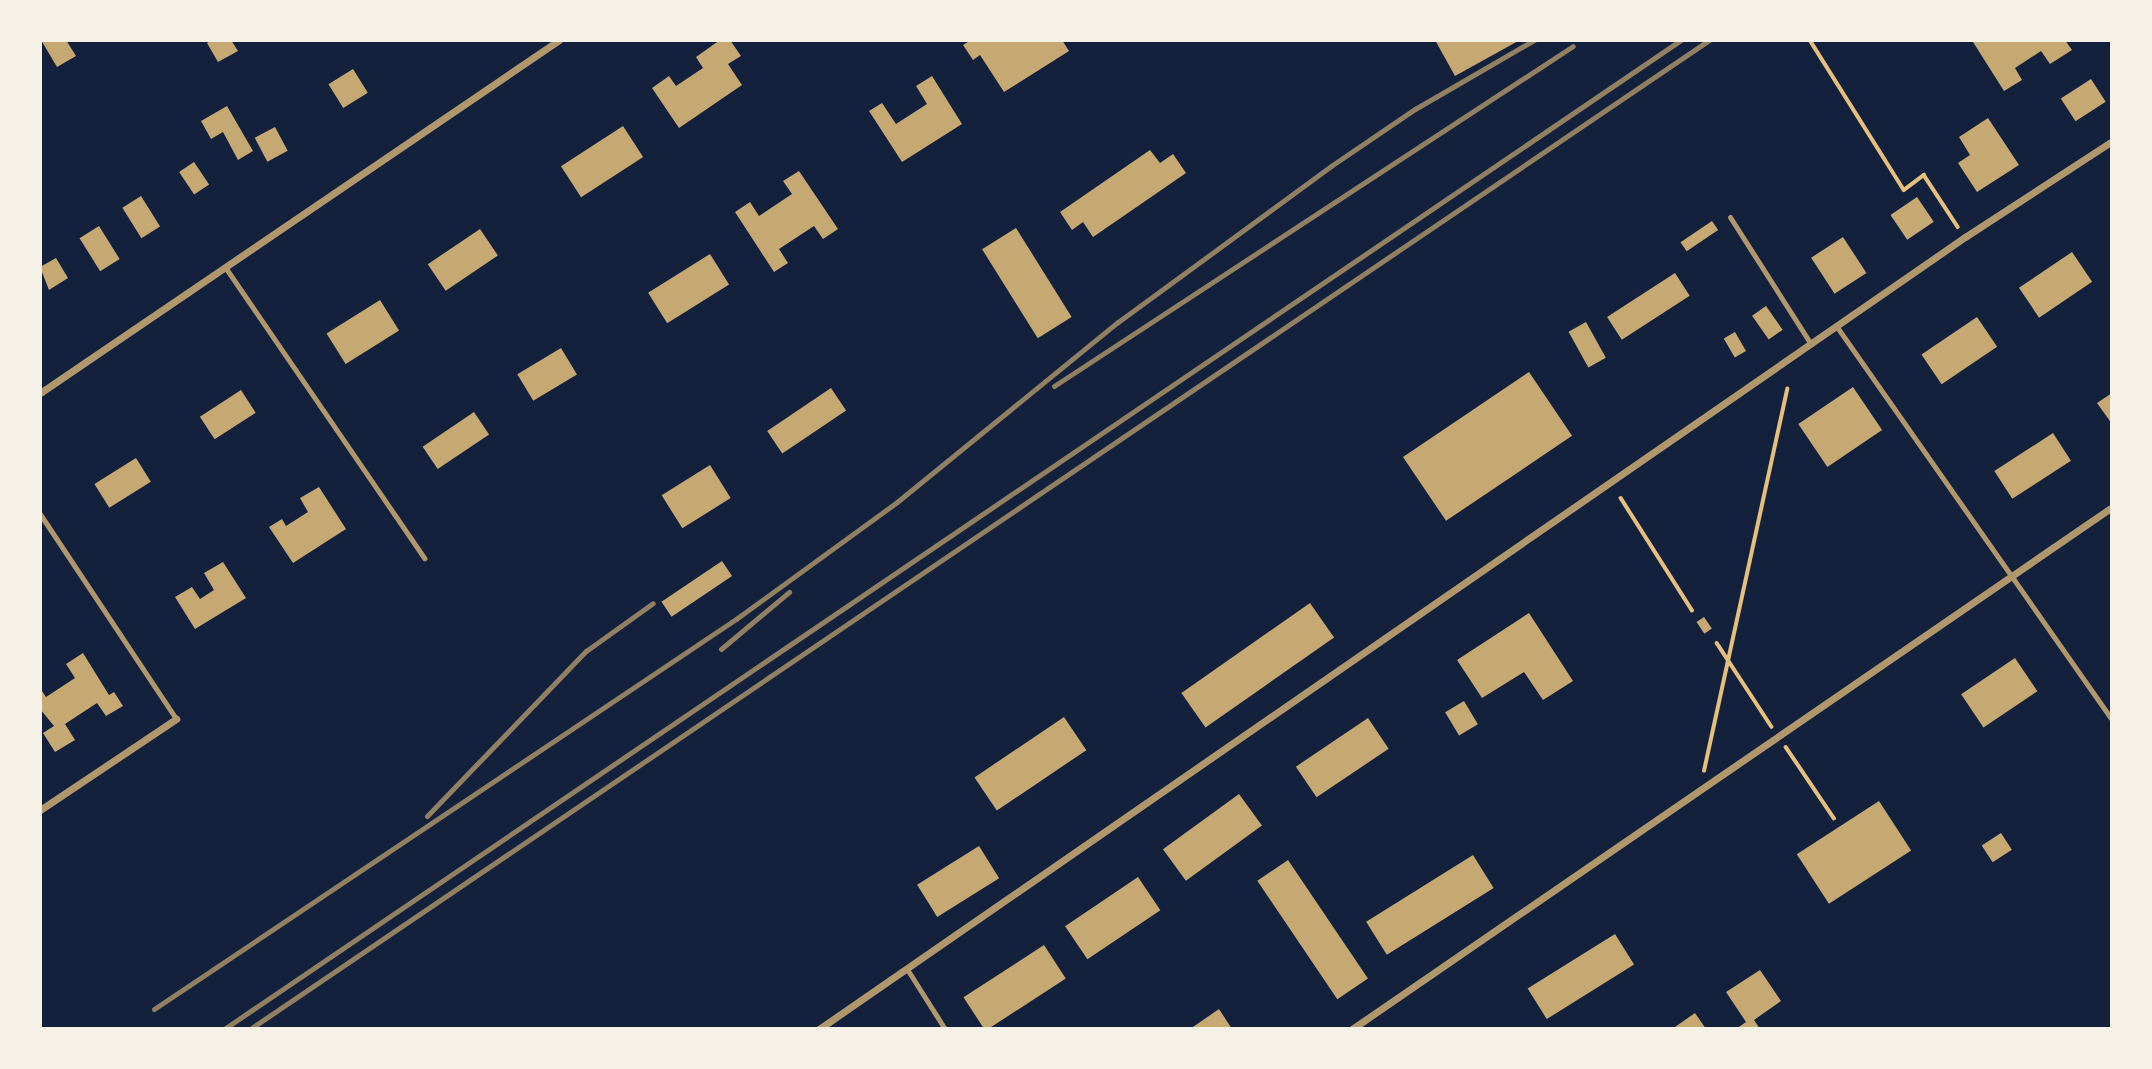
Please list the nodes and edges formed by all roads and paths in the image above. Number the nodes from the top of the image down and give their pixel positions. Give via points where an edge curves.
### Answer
1 (559, 40) edge
2 (1810, 40) edge
3 (2112, 141) edge
4 (1730, 217) dead end
5 (1965, 237) junction
6 (225, 267) junction
7 (1837, 327) junction
8 (1812, 345) junction
9 (1787, 389) dead end
10 (40, 393) edge
11 (1621, 498) dead end
12 (2112, 507) edge
13 (40, 514) edge
14 (424, 558) dead end
15 (2011, 575) junction
16 (1692, 610) dead end
17 (176, 719) joint
18 (2112, 720) edge
19 (1700, 787) junction
20 (40, 810) edge
21 (907, 969) junction
22 (819, 1029) edge
23 (945, 1029) edge
24 (1352, 1029) edge

1 - 6 street
2 - 5 path via 1904,190 1924,176
3 - 5 street
4 - 8 lane
5 - 7 street
6 - 10 street
6 - 14 lane
7 - 8 street
7 - 15 lane
8 - 21 street
9 - 19 path
11 - 16 path
12 - 15 street
13 - 17 lane
15 - 18 lane
15 - 19 street
17 - 20 street
19 - 24 street
21 - 22 street
21 - 23 lane

